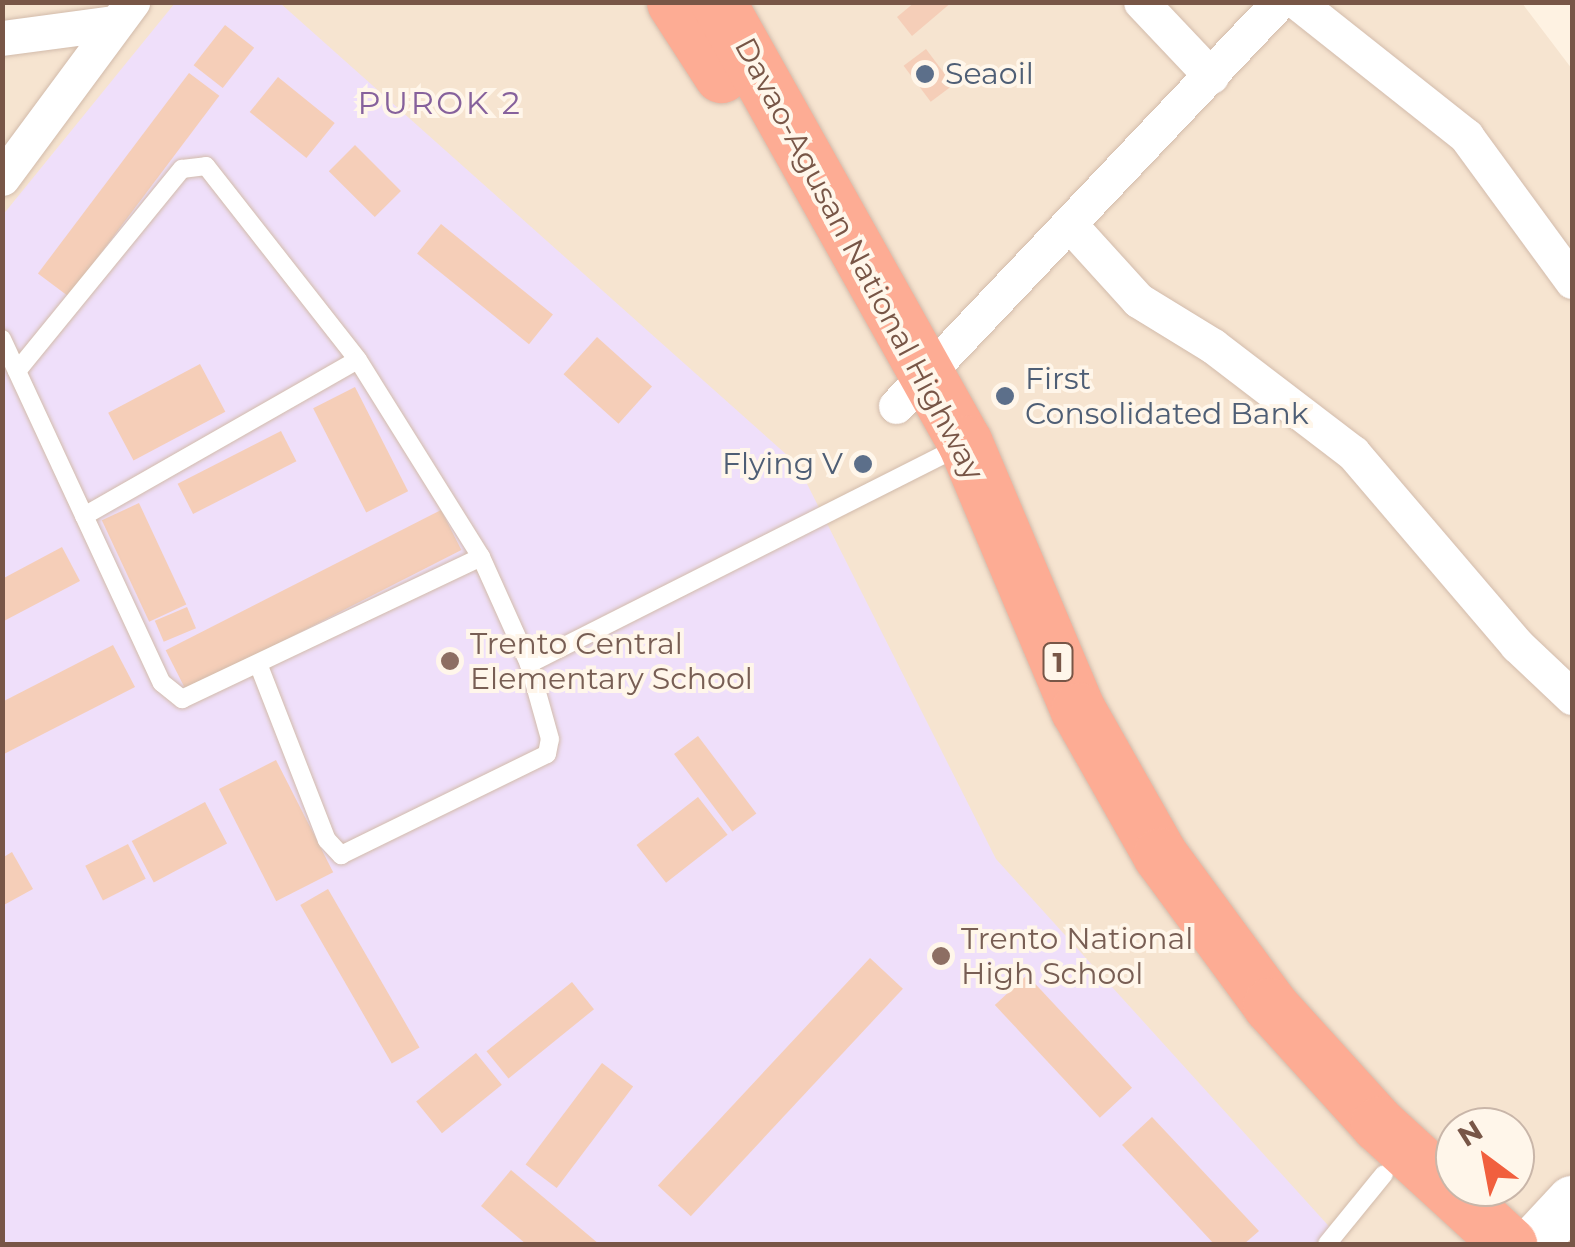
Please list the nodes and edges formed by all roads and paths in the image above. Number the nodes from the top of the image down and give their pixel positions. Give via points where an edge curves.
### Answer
1 (1141, 2) edge
2 (1279, 2) edge
3 (1297, 2) edge
4 (704, 8) edge
5 (123, 13) edge
6 (2, 38) edge
7 (1212, 76) junction
8 (2, 178) edge
9 (1071, 226) junction
10 (1572, 281) edge
11 (2, 339) edge
12 (358, 360) junction
13 (17, 371) junction
14 (909, 393) junction
15 (948, 452) junction
16 (84, 516) junction
17 (481, 557) junction
18 (529, 664) junction
19 (259, 666) junction
20 (1572, 697) edge
21 (1372, 1148) junction
22 (1572, 1201) edge
23 (1327, 1244) edge
24 (1464, 1244) edge
25 (1509, 1244) edge
26 (1532, 1244) edge

1 - 7 street
2 - 7 street
3 - 10 street via 1466,136
4 - 14 highway, Davao-Agusan National Highway / 1 via 799,172
5 - 6 street
5 - 8 street
7 - 9 street
9 - 14 street
9 - 20 street via 1138,300 1353,453 1517,644
11 - 13 lane
12 - 13 lane via 196,162 182,169
12 - 16 lane
12 - 17 lane
13 - 16 lane
14 - 15 highway, Davao-Agusan National Highway / 1
15 - 18 lane
15 - 21 highway, Davao-Agusan National Highway / 1 via 1120,789 1208,925
16 - 19 lane via 172,694 194,698
17 - 18 lane
17 - 19 lane
18 - 19 lane via 550,740 547,754 341,855 327,840
21 - 23 lane
21 - 24 highway, Davao-Agusan National Highway / 1
21 - 25 highway, Davao-Agusan National Highway / 1
22 - 26 street

